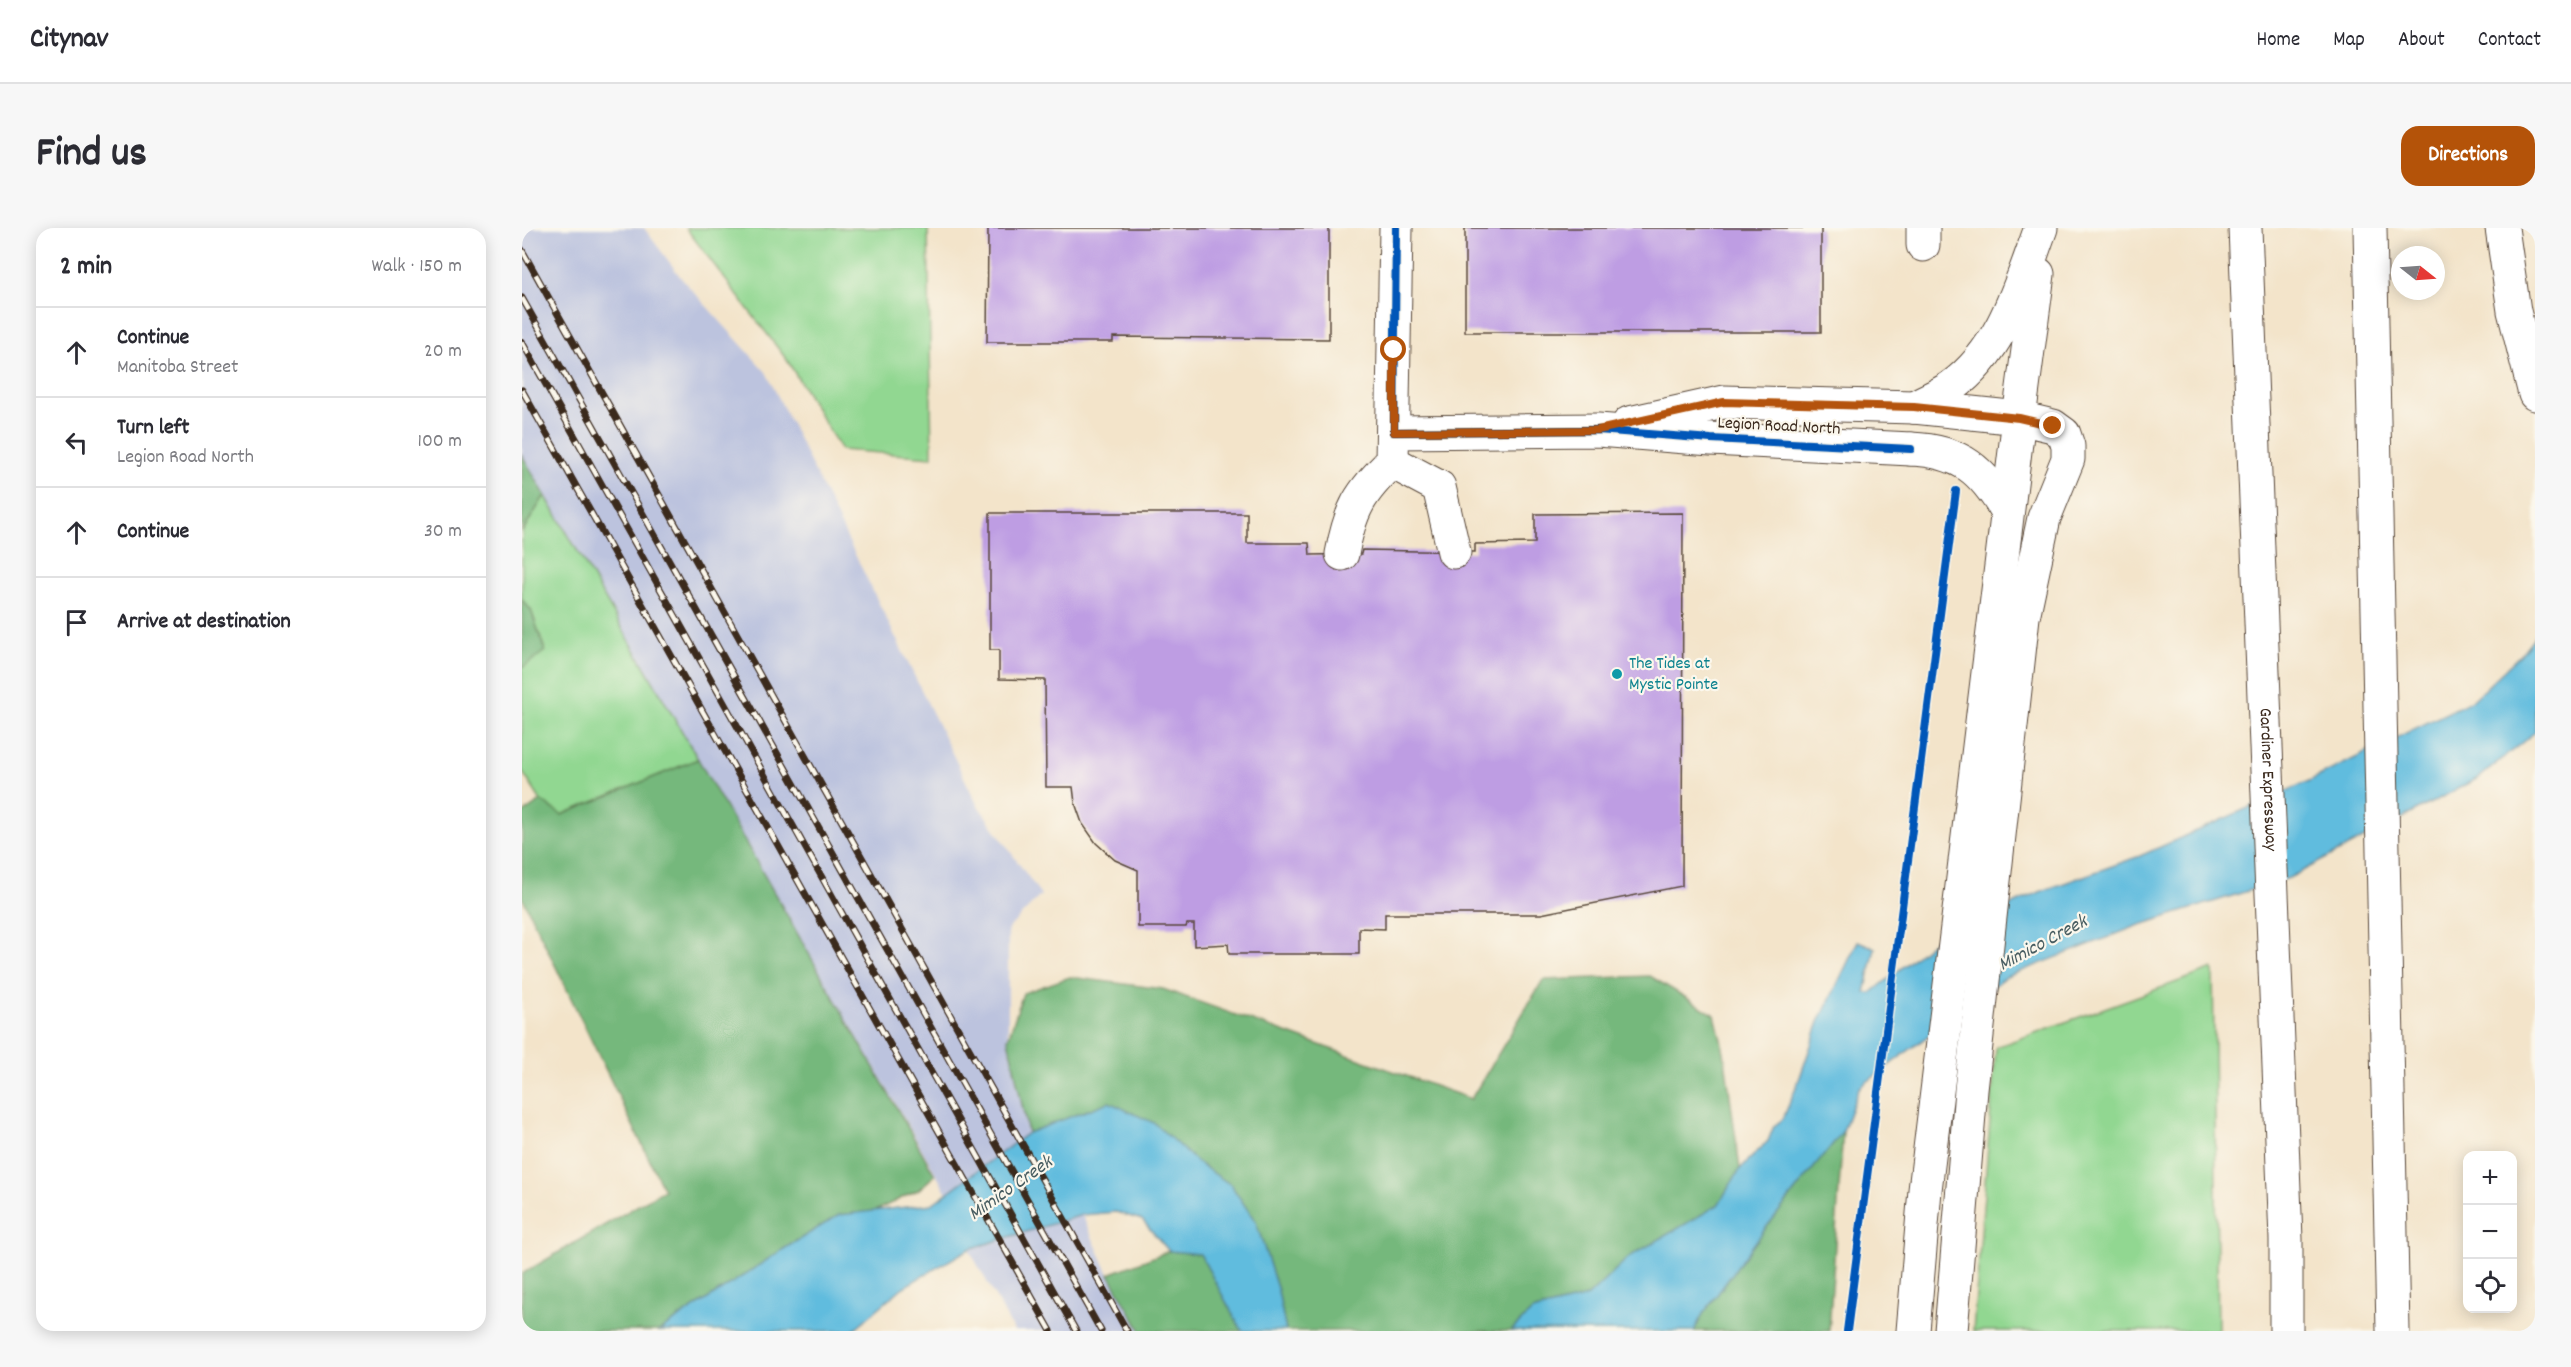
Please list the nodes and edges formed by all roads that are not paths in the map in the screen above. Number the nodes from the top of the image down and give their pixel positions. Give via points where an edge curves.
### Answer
1 (1396, 228) edge
2 (2043, 228) edge
3 (2245, 228) edge
4 (2370, 228) edge
5 (2502, 228) edge
6 (2535, 394) edge
7 (1914, 407) junction
8 (2019, 418) junction
9 (1598, 430) junction
10 (1393, 447) junction
11 (2007, 512) junction
12 (1454, 552) dead end
13 (1342, 554) dead end
14 (1994, 741) junction
15 (1913, 1331) edge
16 (1951, 1331) edge
17 (2286, 1331) edge
18 (2393, 1331) edge

1 - 10 main road
2 - 7 main road via 2010,313 1992,344 1971,370 1950,387
2 - 8 main road
3 - 17 main road, Gardiner Expressway via 2286,1239
4 - 18 main road
5 - 6 main road via 2514,311
7 - 8 main road, Legion Road North
7 - 9 main road, Legion Road North via 1724,402
8 - 11 main road
8 - 14 main road, Legion Road North via 2058,428 2067,439 2068,459 2044,518
9 - 10 main road, Legion Road North
9 - 11 main road, Legion Road North via 1951,454 1980,474
10 - 12 main road via 1439,487
10 - 13 main road via 1361,494 1351,515
11 - 14 main road
14 - 15 main road via 1925,1190
14 - 16 main road

